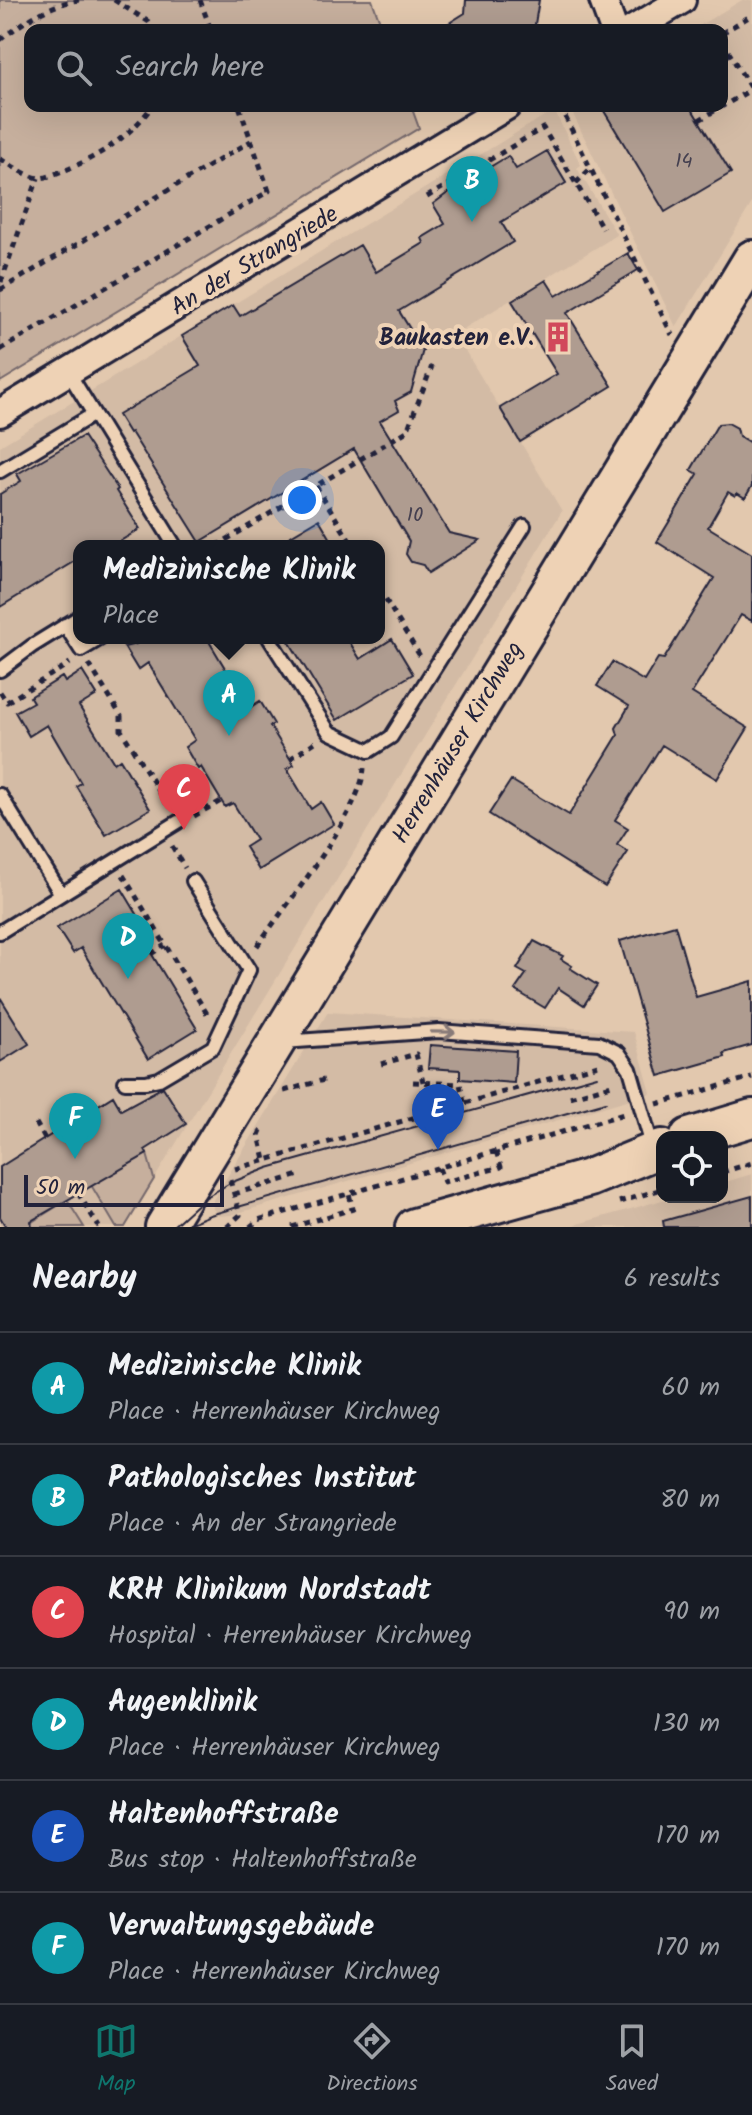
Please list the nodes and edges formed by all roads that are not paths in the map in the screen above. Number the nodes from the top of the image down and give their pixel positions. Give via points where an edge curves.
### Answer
1 (603, 0) edge
2 (682, 0) edge
3 (612, 24) edge
4 (642, 24) edge
5 (497, 112) edge
6 (749, 272) edge
7 (68, 372) junction
8 (0, 413) edge
9 (94, 414) junction
10 (0, 471) edge
11 (524, 526) dead end
12 (171, 540) edge
13 (73, 620) edge
14 (65, 625) junction
15 (73, 637) edge
16 (78, 644) edge
17 (93, 644) edge
18 (273, 644) edge
19 (0, 670) edge
20 (0, 795) edge
21 (178, 822) road end
22 (193, 881) road end
23 (61, 894) junction
24 (0, 932) edge
25 (274, 1042) junction
26 (125, 1082) dead end
27 (752, 1118) edge
28 (709, 1131) edge
29 (656, 1145) edge
30 (656, 1151) edge
31 (164, 1227) edge
32 (414, 1227) edge

1 - 3 street
2 - 4 street
5 - 7 street, An der Strangriede
6 - 25 street, Herrenhäuser Kirchweg
7 - 8 street, An der Strangriede
7 - 9 lane
9 - 10 lane
9 - 12 lane
11 - 18 lane via 391,737 369,751 329,732
13 - 14 lane
14 - 15 lane
14 - 19 lane
16 - 17 lane via 83,652
20 - 23 lane
21 - 23 lane
22 - 26 lane via 249,970 213,1047 159,1079
23 - 24 lane
25 -> 29 lane via 439,1031 599,1043 619,1053 630,1069
25 - 31 street, Herrenhäuser Kirchweg
27 - 28 street
30 - 32 street via 589,1178

